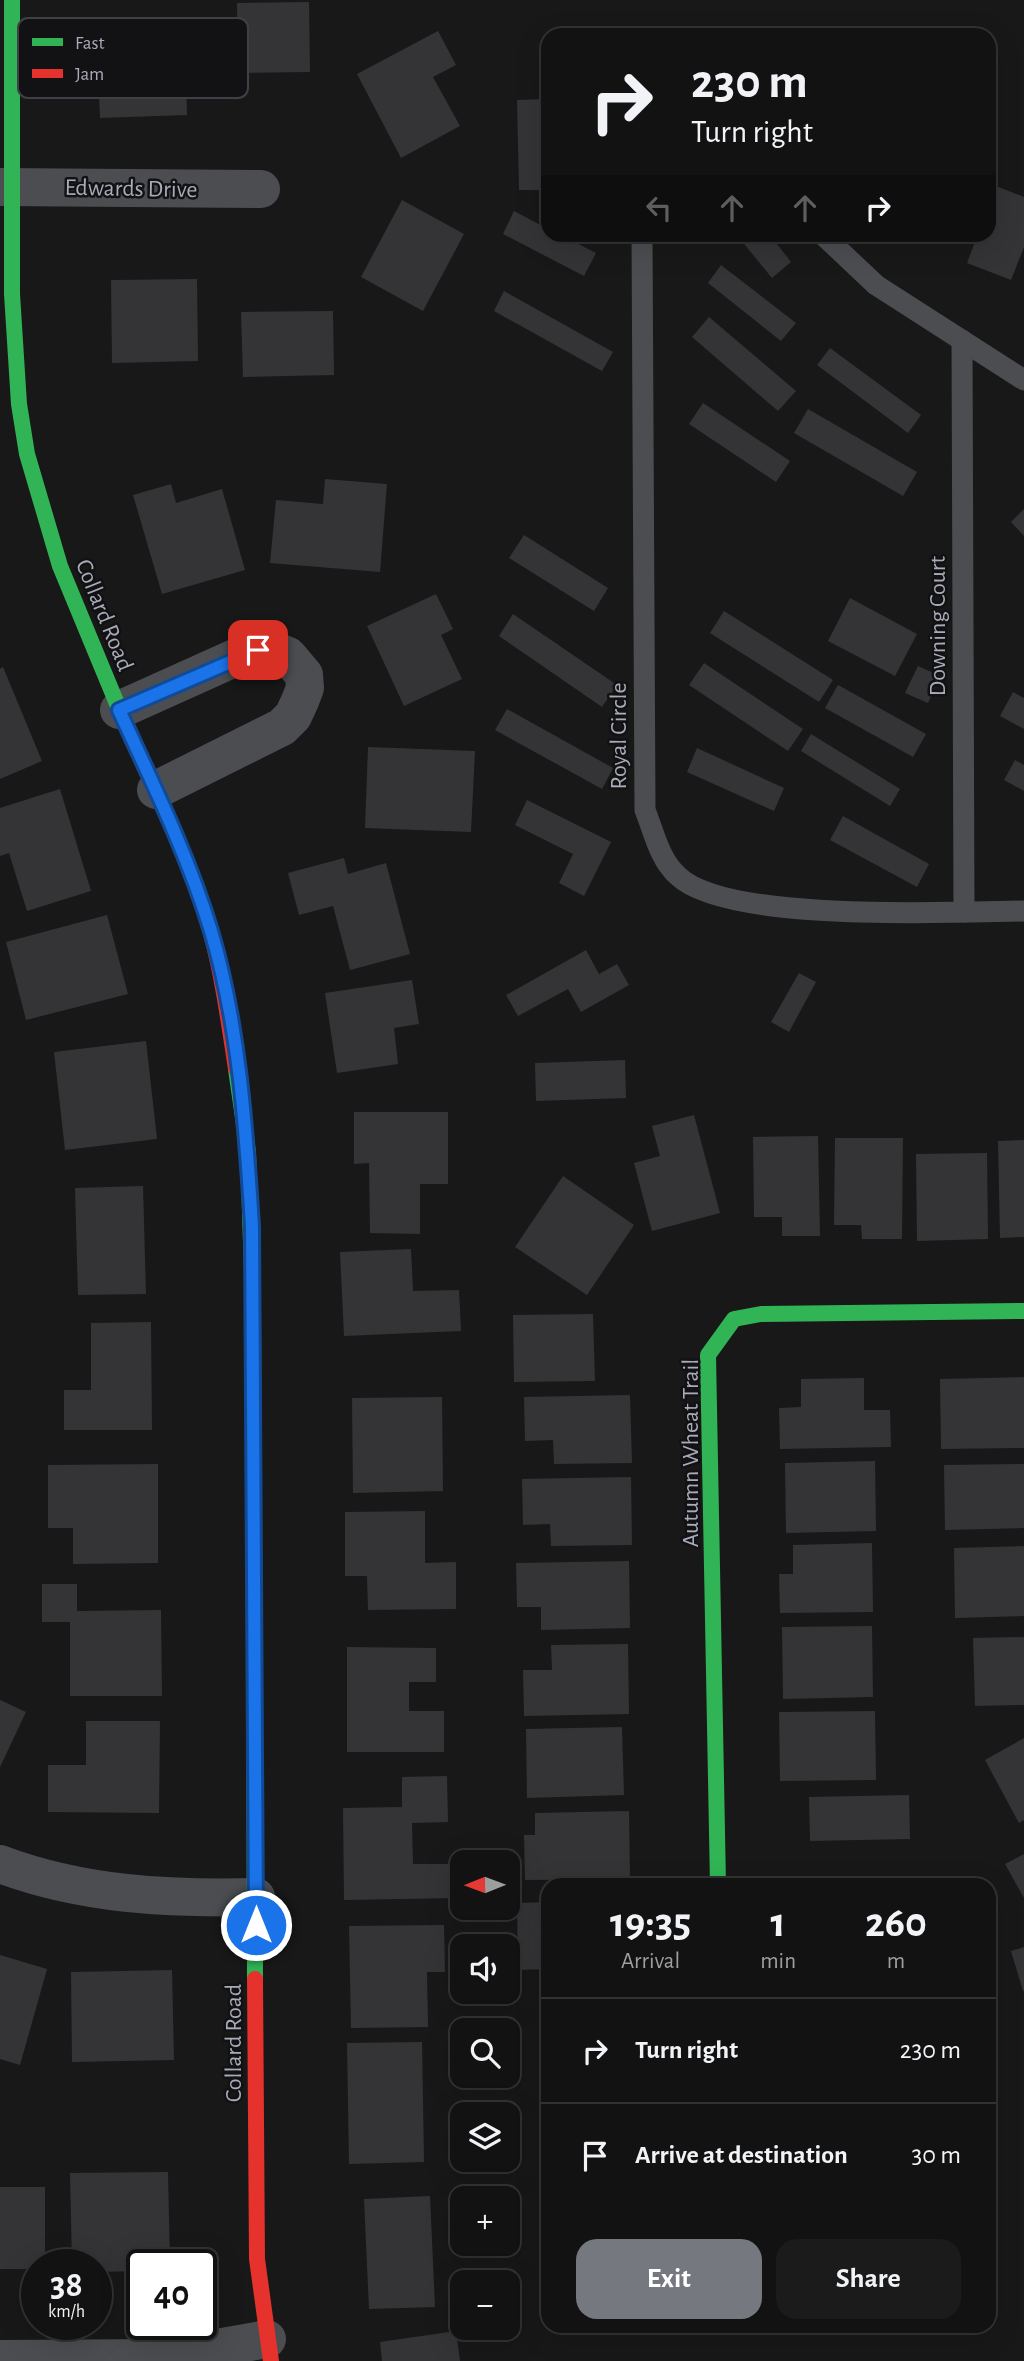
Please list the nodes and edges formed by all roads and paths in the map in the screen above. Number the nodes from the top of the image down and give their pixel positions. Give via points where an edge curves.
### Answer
1 (12, 0) edge
2 (6, 187) edge
3 (261, 189) dead end
4 (642, 242) edge
5 (830, 242) edge
6 (962, 340) junction
7 (1024, 380) edge
8 (119, 710) junction
9 (156, 790) junction
10 (1024, 911) edge
11 (964, 912) junction
12 (1024, 1311) edge
13 (0, 1864) edge
14 (718, 1878) edge
15 (256, 1897) junction
16 (269, 2350) edge
17 (0, 2359) edge

1 - 2 street, Collard Road
2 - 3 street, Edwards Drive
2 - 8 street, Collard Road via 14,348 27,454 60,566
4 - 11 lane, Royal Circle via 645,810 665,862 679,878 705,894 780,909
5 - 6 lane via 876,285
6 - 7 lane
6 - 11 lane, Downing Court
8 - 9 street, Collard Road
8 - 9 street via 258,650 288,656 304,676 300,701 282,727
9 - 15 street, Collard Road via 211,932 225,993 248,1152
10 - 11 lane, Royal Circle
12 - 14 street, Autumn Wheat Trail via 761,1314 734,1319 708,1355
13 - 15 street via 111,1892 175,1898
15 - 16 street, Collard Road via 257,2259
16 - 17 street via 160,2358

